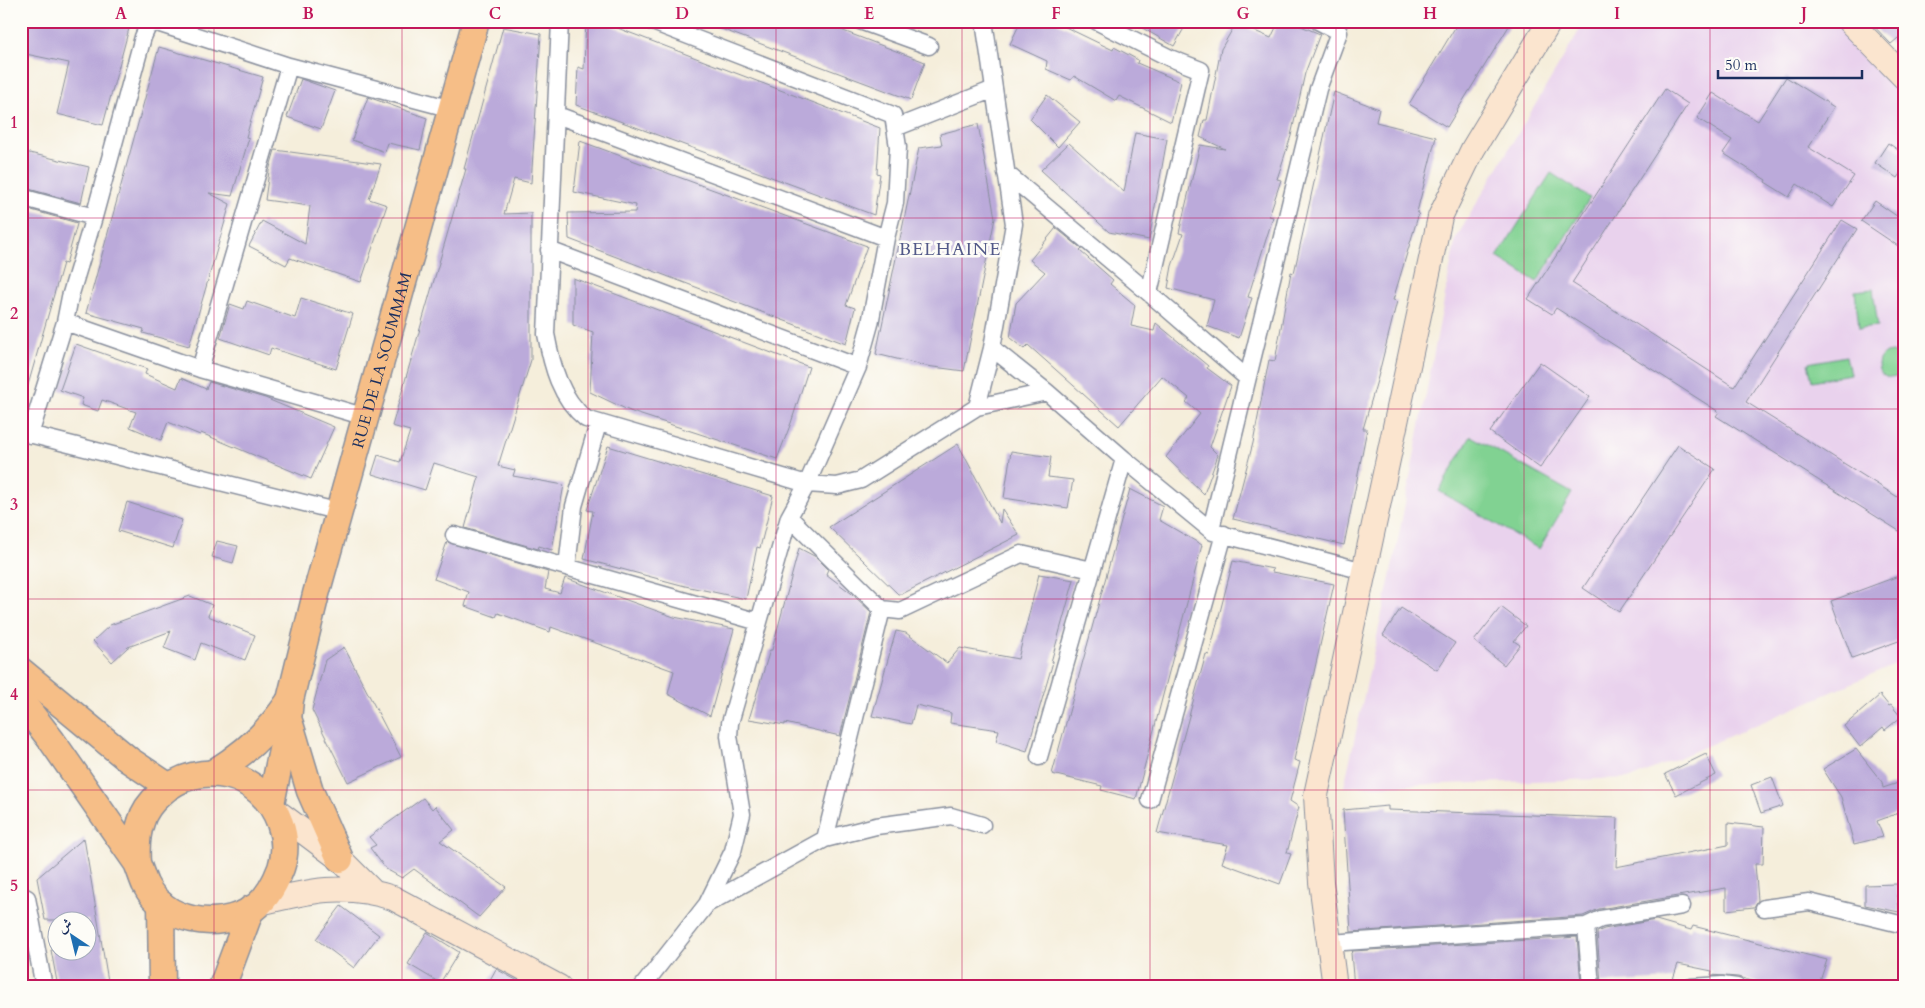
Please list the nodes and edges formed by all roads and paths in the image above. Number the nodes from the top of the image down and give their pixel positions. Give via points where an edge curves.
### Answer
1 (476, 21) edge
2 (560, 21) edge
3 (650, 21) edge
4 (860, 21) edge
5 (984, 21) edge
6 (1096, 21) edge
7 (1318, 21) edge
8 (1550, 21) edge
9 (1850, 21) edge
10 (929, 46) dead end
11 (289, 66) junction
12 (1904, 77) edge
13 (994, 88) junction
14 (452, 109) junction
15 (557, 115) junction
16 (895, 128) junction
17 (1006, 173) junction
18 (21, 197) edge
19 (94, 217) junction
20 (886, 238) junction
21 (549, 250) junction
22 (1150, 293) junction
23 (65, 322) junction
24 (992, 348) junction
25 (858, 367) junction
26 (200, 369) junction
27 (1247, 378) junction
28 (1047, 392) junction
29 (977, 407) junction
30 (366, 417) junction
31 (598, 424) junction
32 (26, 433) edge
33 (1124, 459) junction
34 (806, 484) junction
35 (340, 512) junction
36 (789, 517) junction
37 (1218, 532) junction
38 (454, 535) dead end
39 (567, 567) junction
40 (1092, 570) junction
41 (1364, 571) junction
42 (882, 609) junction
43 (759, 622) junction
44 (21, 671) edge
45 (21, 701) edge
46 (289, 710) junction
47 (1038, 757) dead end
48 (213, 773) junction
49 (168, 786) junction
50 (1150, 800) dead end
51 (273, 808) junction
52 (982, 824) dead end
53 (825, 839) junction
54 (340, 859) junction
55 (137, 863) junction
56 (372, 891) junction
57 (21, 895) edge
58 (161, 904) junction
59 (707, 904) junction
60 (256, 906) junction
61 (1682, 906) dead end
62 (1764, 908) dead end
63 (1904, 925) edge
64 (1586, 926) junction
65 (1329, 943) junction
66 (1719, 986) edge
67 (44, 987) edge
68 (162, 987) edge
69 (222, 987) edge
70 (559, 987) edge
71 (642, 987) edge
72 (1335, 987) edge
73 (1591, 987) edge
74 (1691, 987) edge
75 (1737, 987) edge

1 - 14 main road, RUE DE LA SOUMMAM
2 - 15 street
3 - 16 street via 893,115
4 - 10 street
5 - 13 street
6 - 22 street via 1201,70
7 - 27 street via 1339,32 1318,88
8 - 41 main road via 1473,149 1440,216
9 - 12 main road
11 - 14 street
11 - 19 street via 157,23 148,26
11 - 26 street
13 - 16 street
13 - 17 street
14 - 30 main road, RUE DE LA SOUMMAM
15 - 20 street
15 - 21 street
16 - 20 street via 898,147 895,203
17 - 22 street
17 - 24 street via 1014,224
18 - 19 street
19 - 23 street
20 - 25 street via 870,324
21 - 25 street
21 - 31 street via 546,334 558,383 569,403 586,419
22 - 27 street
23 - 26 street
23 - 32 street
24 - 28 street
24 - 29 street
25 - 34 street
26 - 30 street
27 - 37 street
28 - 29 street
28 - 33 street
29 - 34 street via 861,480 837,486
30 - 35 main road, RUE DE LA SOUMMAM
31 - 34 street
31 - 39 street via 574,506
32 - 35 street
33 - 37 street
33 - 40 street
34 - 36 street
35 - 46 main road, RUE DE LA SOUMMAM via 316,594
36 - 42 street
36 - 43 street
37 - 41 street
37 - 50 street
38 - 39 street
39 - 43 street
40 - 42 street via 1021,554 900,611
40 - 47 street
41 - 65 main road via 1316,795 1321,882
42 - 53 street
43 - 59 street via 730,723 729,736 742,814 733,851
44 - 49 main road via 129,760
45 - 55 main road
46 - 48 main road via 253,746
46 - 51 main road, RUE DE LA SOUMMAM
46 - 54 main road via 310,791
48 - 49 main road via 185,778
48 - 51 main road via 236,777 256,788
49 - 55 main road via 152,801 141,820 136,841
51 - 54 main road
51 - 60 main road via 284,835 284,860 276,884
52 - 53 street via 951,816 876,826
53 - 59 street
54 - 56 main road
55 - 58 main road via 146,886
56 - 60 main road via 327,889
56 - 70 main road via 393,898
57 - 67 street via 27,898
58 - 60 main road via 182,916 205,922 230,919
58 - 68 main road
59 - 71 street
60 - 69 main road
61 - 64 street via 1601,919
62 - 63 street via 1809,902
64 - 65 street
64 - 73 street
65 - 72 main road
66 - 74 street
66 - 75 street

